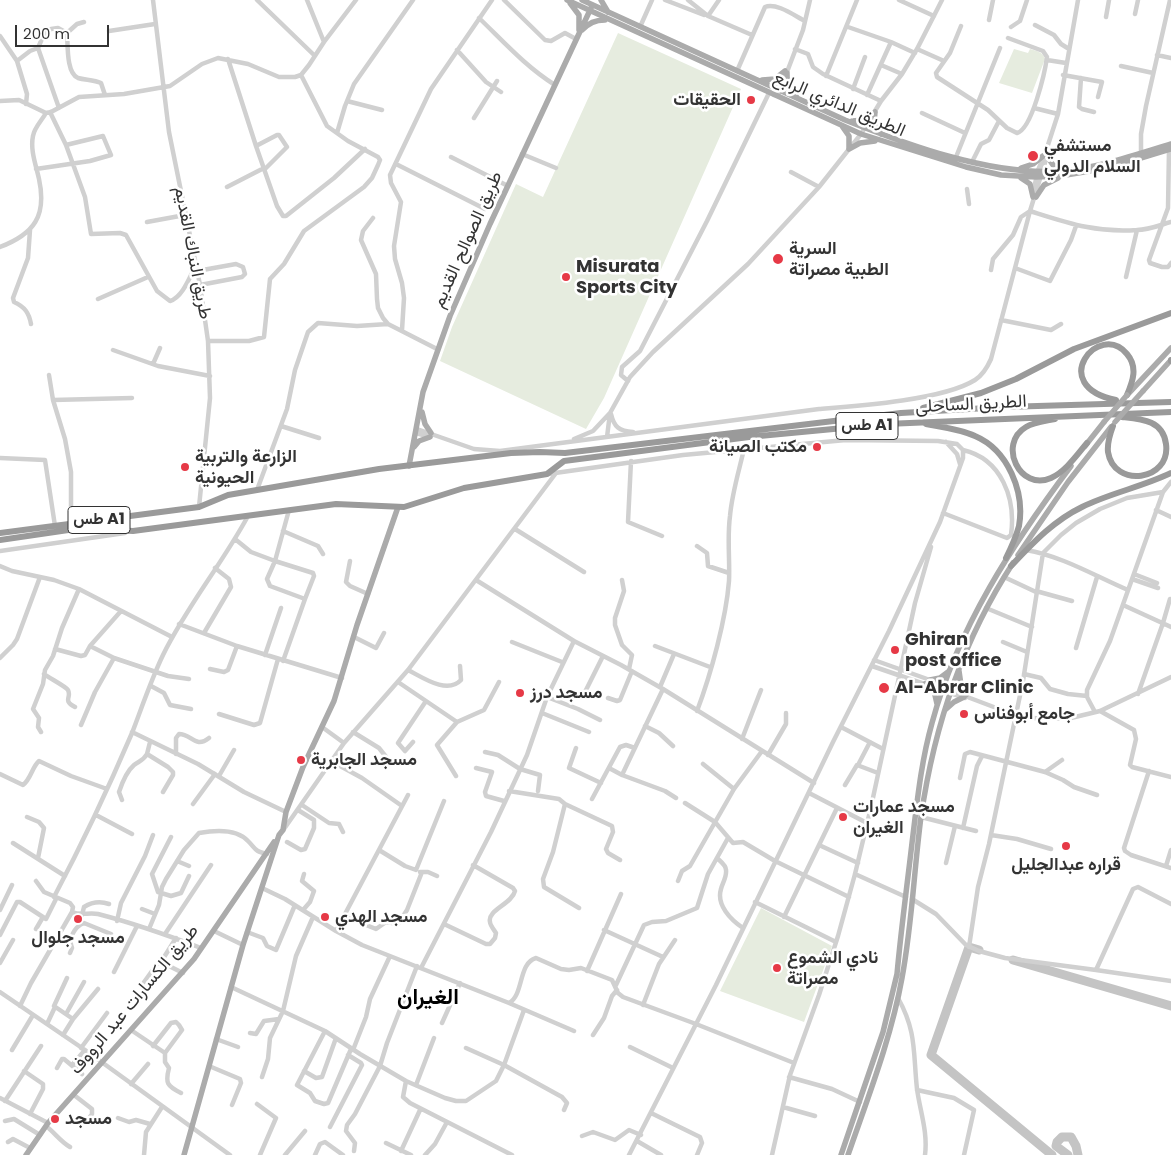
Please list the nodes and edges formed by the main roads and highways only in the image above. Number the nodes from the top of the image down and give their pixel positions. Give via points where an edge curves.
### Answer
1 (567, 0) edge
2 (582, 0) edge
3 (601, 0) edge
4 (590, 5) edge
5 (609, 13) junction
6 (610, 21) junction
7 (579, 34) junction
8 (757, 79) junction
9 (776, 93) junction
10 (806, 102) junction
11 (843, 123) junction
12 (863, 131) junction
13 (887, 138) junction
14 (880, 141) junction
15 (1170, 147) edge
16 (1014, 172) junction
17 (1069, 173) junction
18 (1171, 313) edge
19 (1171, 348) edge
20 (1171, 360) edge
21 (1127, 394) junction
22 (1171, 402) edge
23 (1129, 403) junction
24 (420, 407) junction
25 (1171, 412) edge
26 (901, 413) junction
27 (1103, 414) junction
28 (1079, 415) junction
29 (918, 422) junction
30 (1114, 424) junction
31 (655, 442) junction
32 (1087, 444) junction
33 (414, 447) junction
34 (656, 450) junction
35 (409, 466) junction
36 (1171, 473) edge
37 (398, 507) junction
38 (0, 533) edge
39 (0, 540) edge
40 (1006, 558) junction
41 (1011, 566) junction
42 (951, 668) junction
43 (959, 670) junction
44 (937, 707) junction
45 (943, 712) junction
46 (281, 832) junction
47 (909, 898) junction
48 (26, 1155) edge
49 (184, 1155) edge
50 (841, 1155) edge
51 (848, 1155) edge

1 - 4 main road, الطريق الدائري الرابع
1 - 7 main road via 577,11
2 - 4 main road, الطريق الدائري الرابع
3 - 5 main road
4 - 5 main road, الطريق الدائري الرابع
4 - 6 main road, الطريق الدائري الرابع
4 - 7 main road, طريق الصوالح القديم
5 - 8 main road, الطريق الدائري الرابع
6 - 7 main road via 597,20
6 - 9 main road, الطريق الدائري الرابع
7 - 24 main road, طريق الصوالح القديم via 461,290 437,350
8 - 9 main road, الطريق الدائري الرابع
8 - 10 main road via 771,80 786,72 790,89
9 - 10 main road, الطريق الدائري الرابع
9 - 11 main road, الطريق الدائري الرابع
10 - 11 main road, الطريق الدائري الرابع
11 - 12 main road, الطريق الدائري الرابع
11 - 13 main road via 860,121 875,112 875,126
11 - 14 main road via 849,136 849,149 865,142
12 - 13 main road, الطريق الدائري الرابع
12 - 14 main road, الطريق الدائري الرابع
13 - 16 main road, الطريق الدائري الرابع
14 - 16 main road, الطريق الدائري الرابع via 966,168
15 - 17 main road, الطريق الدائري الرابع
15 - 17 main road, الطريق الدائري الرابع via 1108,168
16 - 17 main road, الطريق الدائري الرابع
16 - 17 main road via 1045,154 1056,167
16 - 17 main road via 1028,182 1034,199 1049,182
18 - 26 highway via 1074,349 981,393
19 - 21 main road
20 - 30 main road, bridge
21 - 23 highway via 1134,371 1128,354 1112,345 1100,346 1088,353 1081,373 1086,386 1099,396
21 - 32 main road, bridge
22 - 23 highway, الطريق الساحلى / طس A1
23 - 26 highway, الطريق الساحلى / طس A1
24 - 33 main road, طريق الصوالح القديم
24 - 33 main road via 431,435
25 - 27 highway, الطريق الساحلى / طس A1
26 - 31 highway, الطريق الساحلى / طس A1
27 - 28 highway, الطريق الساحلى / طس A1
27 - 30 highway via 1139,418 1159,428 1165,440 1166,453 1158,470 1135,478 1115,468 1108,446
28 - 29 highway, الطريق الساحلى / طس A1
28 - 32 highway via 1027,426 1015,437 1013,458 1021,473 1035,480 1044,480 1057,474
29 - 34 highway, الطريق الساحلى / طس A1 via 816,430
29 - 40 highway via 976,436 998,453 1007,465 1018,489 1020,512 1015,538
30 - 41 main road via 1068,482
31 - 34 highway
31 - 35 highway, الطريق الساحلى / طس A1 via 565,454 511,453
32 - 40 main road
33 - 35 main road, طريق الصوالح القديم
34 - 37 highway, الطريق الساحلى / طس A1 via 564,461 547,474 464,488 408,507
35 - 38 highway, الطريق الساحلى / طس A1 via 257,490 222,497 199,506
36 - 41 highway via 1074,512 1054,524
37 - 39 highway, طس A1 via 336,504 133,531 82,528
37 - 46 main road via 342,678 303,767
40 - 42 main road via 977,609
41 - 43 main road via 986,608
42 - 44 main road
42 - 44 main road via 940,678 928,682 936,695
43 - 45 main road
43 - 45 main road via 966,697
44 - 47 main road via 922,765
45 - 47 main road via 930,764
46 - 48 main road, طريق الكسارات عبد الرووف via 182,973 47,1125
46 - 49 main road via 243,945
47 - 50 main road via 897,974 883,1032
47 - 51 main road via 903,976 898,998

